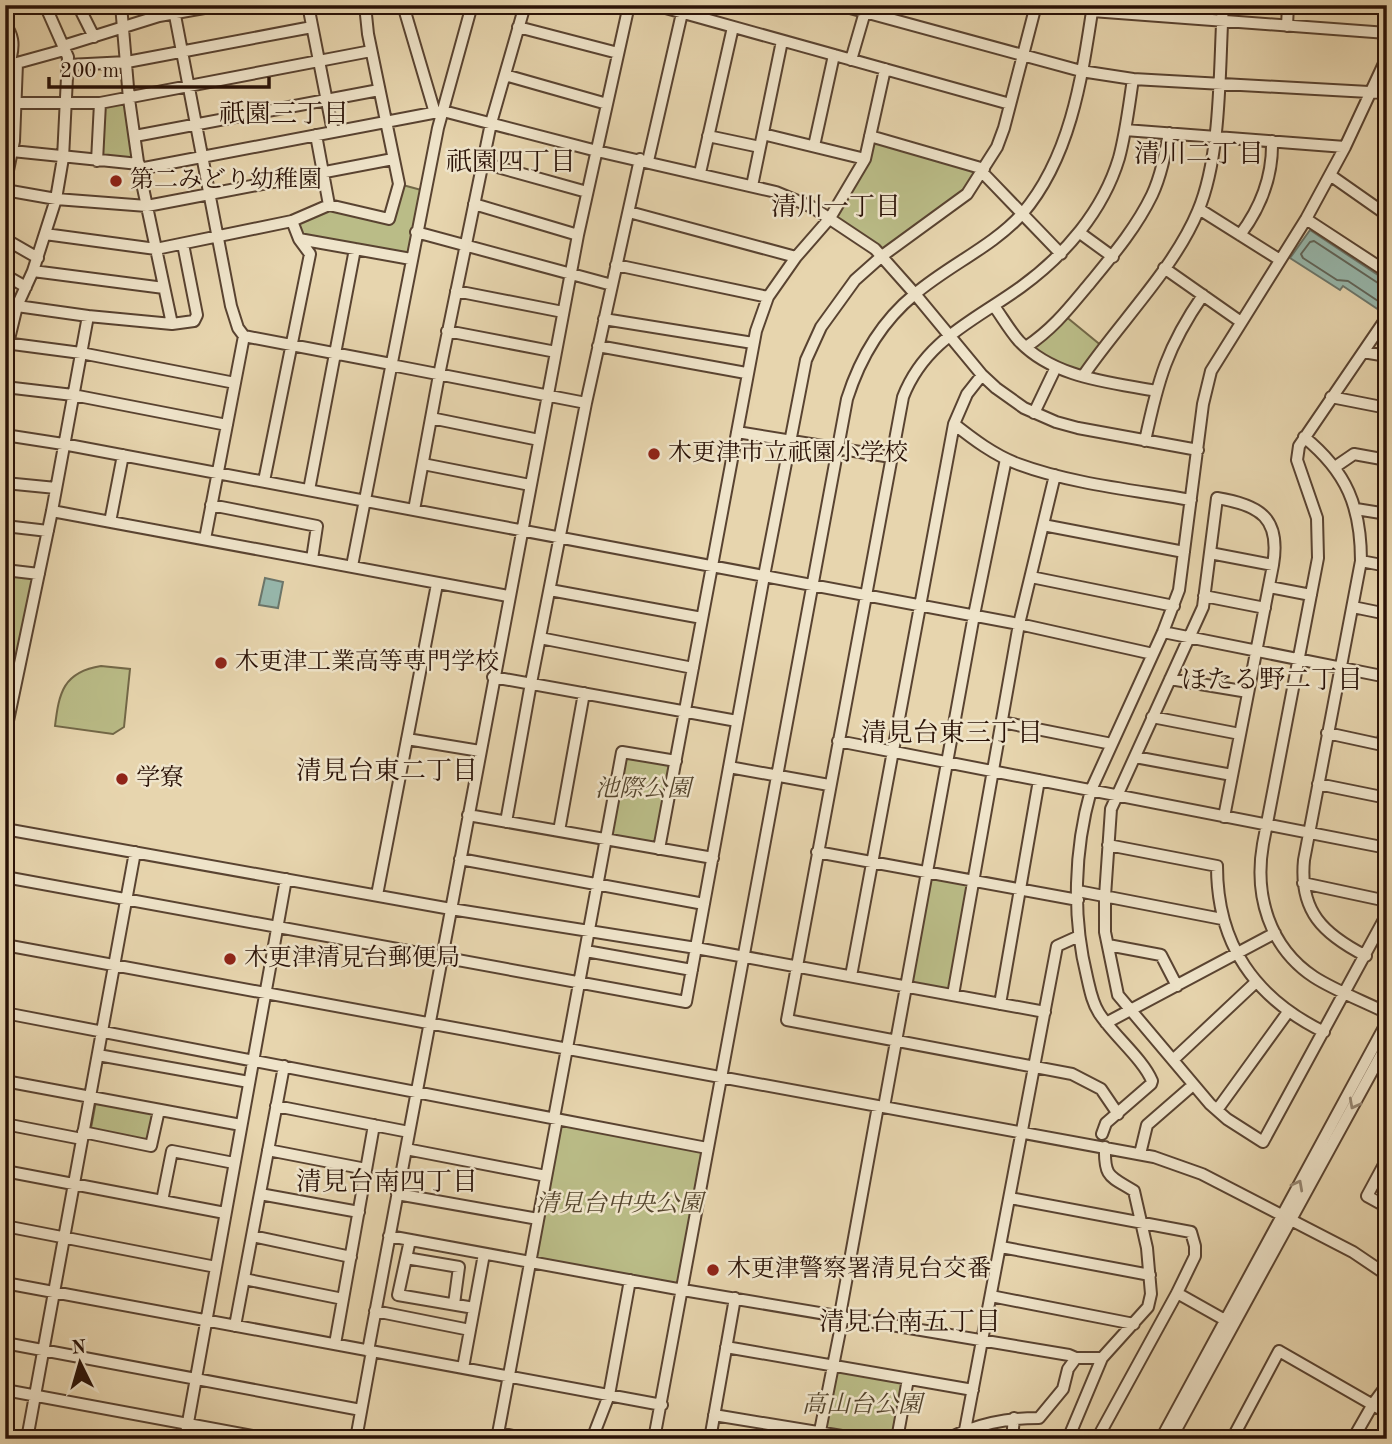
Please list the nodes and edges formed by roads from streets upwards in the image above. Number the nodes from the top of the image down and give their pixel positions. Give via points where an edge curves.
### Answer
1 (45, 5) edge
2 (78, 5) edge
3 (121, 5) edge
4 (221, 5) edge
5 (308, 5) edge
6 (365, 5) edge
7 (403, 5) edge
8 (472, 5) edge
9 (524, 5) edge
10 (629, 5) edge
11 (655, 5) edge
12 (706, 5) edge
13 (839, 5) edge
14 (1035, 5) edge
15 (1223, 5) edge
16 (1288, 5) edge
17 (1093, 8) edge
18 (866, 9) edge
19 (174, 10) edge
20 (1160, 11) edge
21 (682, 13) junction
22 (703, 18) junction
23 (1222, 21) junction
24 (5, 24) edge
25 (1287, 26) junction
26 (123, 27) junction
27 (312, 27) junction
28 (518, 27) junction
29 (733, 27) junction
30 (1387, 33) edge
31 (94, 37) junction
32 (782, 41) junction
33 (64, 48) junction
34 (182, 51) junction
35 (371, 51) junction
36 (618, 52) junction
37 (834, 55) junction
38 (1022, 55) junction
39 (1387, 57) edge
40 (851, 60) junction
41 (5, 62) edge
42 (127, 62) junction
43 (319, 62) junction
44 (68, 65) junction
45 (885, 69) junction
46 (1081, 71) junction
47 (505, 75) junction
48 (1133, 79) junction
49 (1218, 84) junction
50 (10, 88) edge
51 (189, 88) junction
52 (379, 89) junction
53 (1371, 92) junction
54 (1387, 93) edge
55 (129, 99) junction
56 (327, 99) junction
57 (15, 103) junction
58 (100, 103) junction
59 (66, 104) junction
60 (607, 104) junction
61 (1010, 104) junction
62 (439, 112) junction
63 (385, 122) junction
64 (491, 123) junction
65 (196, 124) junction
66 (1125, 130) junction
67 (333, 132) junction
68 (1169, 133) junction
69 (763, 134) junction
70 (316, 135) junction
71 (135, 136) junction
72 (708, 136) junction
73 (870, 136) junction
74 (1215, 137) junction
75 (1272, 141) junction
76 (814, 146) junction
77 (760, 147) junction
78 (1345, 147) junction
79 (12, 151) junction
80 (597, 151) junction
81 (203, 157) junction
82 (63, 158) junction
83 (393, 159) junction
84 (865, 159) junction
85 (644, 160) junction
86 (97, 161) junction
87 (483, 163) junction
88 (139, 167) junction
89 (983, 171) junction
90 (323, 172) junction
91 (700, 173) junction
92 (1330, 176) junction
93 (752, 186) junction
94 (5, 188) edge
95 (587, 192) junction
96 (210, 194) junction
97 (56, 199) junction
98 (474, 204) junction
99 (329, 205) junction
100 (147, 206) junction
101 (1199, 209) junction
102 (629, 212) junction
103 (1021, 214) junction
104 (1387, 215) edge
105 (830, 218) junction
106 (1306, 219) junction
107 (292, 222) junction
108 (416, 232) junction
109 (1080, 233) junction
110 (45, 234) junction
111 (578, 234) junction
112 (1240, 235) junction
113 (218, 237) junction
114 (5, 239) edge
115 (299, 239) junction
116 (313, 242) junction
117 (183, 244) junction
118 (465, 245) junction
119 (156, 249) junction
120 (355, 249) junction
121 (310, 254) junction
122 (1061, 254) junction
123 (882, 256) junction
124 (796, 257) junction
125 (1112, 257) junction
126 (38, 258) junction
127 (411, 259) junction
128 (1280, 260) junction
129 (616, 265) junction
130 (1164, 268) junction
131 (33, 271) junction
132 (1387, 272) edge
133 (571, 274) junction
134 (5, 275) edge
135 (612, 285) junction
136 (26, 288) junction
137 (164, 288) junction
138 (456, 291) junction
139 (915, 294) junction
140 (1203, 295) junction
141 (768, 297) junction
142 (5, 299) edge
143 (17, 306) junction
144 (994, 306) junction
145 (563, 312) junction
146 (88, 316) junction
147 (1387, 317) edge
148 (604, 319) junction
149 (1241, 322) junction
150 (172, 324) junction
151 (447, 331) junction
152 (244, 336) junction
153 (949, 336) junction
154 (7, 343) edge
155 (753, 343) junction
156 (291, 344) junction
157 (598, 346) junction
158 (1026, 347) junction
159 (556, 352) junction
160 (1363, 352) junction
161 (81, 353) junction
162 (335, 353) junction
163 (1387, 356) edge
164 (391, 365) junction
165 (1056, 367) junction
166 (746, 373) junction
167 (982, 374) junction
168 (439, 375) junction
169 (1083, 376) junction
170 (235, 383) junction
171 (5, 387) edge
172 (1156, 391) junction
173 (73, 395) junction
174 (547, 396) junction
175 (1331, 397) junction
176 (586, 403) junction
177 (1387, 408) edge
178 (1034, 413) junction
179 (431, 418) junction
180 (954, 424) junction
181 (227, 425) junction
182 (737, 432) junction
183 (5, 435) edge
184 (1304, 438) junction
185 (539, 440) junction
186 (790, 441) junction
187 (1145, 441) junction
188 (64, 444) junction
189 (836, 448) junction
190 (1198, 450) junction
191 (123, 455) junction
192 (891, 457) junction
193 (1006, 459) junction
194 (1387, 460) edge
195 (422, 464) junction
196 (1335, 467) junction
197 (218, 472) junction
198 (1055, 475) junction
199 (264, 481) junction
200 (5, 483) edge
201 (530, 485) junction
202 (56, 488) junction
203 (309, 490) junction
204 (365, 500) junction
205 (1191, 500) junction
206 (211, 505) junction
207 (1356, 509) junction
208 (414, 510) junction
209 (52, 511) junction
210 (1387, 514) edge
211 (110, 522) junction
212 (1043, 525) junction
213 (5, 526) edge
214 (521, 530) junction
215 (48, 531) junction
216 (561, 537) junction
217 (205, 539) junction
218 (1184, 552) junction
219 (1210, 553) junction
220 (312, 559) junction
221 (1362, 561) junction
222 (1273, 565) junction
223 (352, 566) junction
224 (712, 566) junction
225 (1387, 566) edge
226 (5, 570) edge
227 (39, 574) junction
228 (764, 576) junction
229 (1031, 577) junction
230 (437, 584) junction
231 (811, 585) junction
232 (1269, 587) junction
233 (550, 590) junction
234 (865, 595) junction
235 (1311, 595) junction
236 (508, 596) junction
237 (1205, 596) junction
238 (920, 605) junction
239 (1174, 606) junction
240 (1353, 607) junction
241 (1265, 608) junction
242 (1387, 614) edge
243 (974, 615) junction
244 (702, 618) junction
245 (1019, 624) junction
246 (1163, 632) junction
247 (1189, 637) junction
248 (540, 638) junction
249 (1256, 651) junction
250 (1153, 654) junction
251 (1298, 659) junction
252 (693, 668) junction
253 (1340, 668) junction
254 (494, 677) junction
255 (1387, 677) edge
256 (1170, 679) junction
257 (531, 683) junction
258 (1248, 692) junction
259 (584, 693) junction
260 (685, 711) junction
261 (1152, 718) junction
262 (737, 721) junction
263 (1387, 721) edge
264 (1002, 722) junction
265 (1240, 733) junction
266 (1328, 733) junction
267 (5, 735) edge
268 (407, 739) junction
269 (838, 741) junction
270 (1112, 744) junction
271 (1385, 745) edge
272 (480, 751) junction
273 (893, 751) junction
274 (1135, 757) junction
275 (676, 761) junction
276 (947, 762) junction
277 (729, 766) junction
278 (993, 771) junction
279 (776, 775) junction
280 (1232, 775) junction
281 (1039, 780) junction
282 (1318, 784) junction
283 (830, 785) junction
284 (1091, 790) junction
285 (1117, 796) junction
286 (1387, 797) edge
287 (468, 815) junction
288 (1224, 817) junction
289 (506, 822) junction
290 (1267, 825) junction
291 (5, 829) edge
292 (559, 831) junction
293 (1309, 833) junction
294 (607, 840) junction
295 (1108, 845) junction
296 (1387, 848) edge
297 (659, 849) junction
298 (135, 852) junction
299 (817, 852) junction
300 (713, 858) junction
301 (460, 859) junction
302 (872, 862) junction
303 (927, 872) junction
304 (5, 877) edge
305 (286, 879) junction
306 (974, 880) junction
307 (1303, 883) junction
308 (599, 884) junction
309 (1020, 888) junction
310 (377, 895) junction
311 (1078, 895) junction
312 (1105, 896) junction
313 (127, 899) junction
314 (1387, 901) edge
315 (705, 904) junction
316 (450, 909) junction
317 (1387, 914) edge
318 (1222, 919) junction
319 (277, 927) junction
320 (590, 931) junction
321 (1275, 933) junction
322 (1079, 936) junction
323 (5, 945) edge
324 (1108, 945) junction
325 (696, 948) junction
326 (586, 951) junction
327 (1237, 954) junction
328 (1366, 956) junction
329 (442, 957) junction
330 (743, 957) junction
331 (114, 965) junction
332 (797, 966) junction
333 (692, 970) junction
334 (851, 976) junction
335 (580, 982) junction
336 (1256, 982) junction
337 (906, 986) junction
338 (1177, 986) junction
339 (1345, 992) junction
340 (264, 994) junction
341 (953, 995) junction
342 (1000, 1003) junction
343 (1130, 1011) junction
344 (1045, 1012) junction
345 (1288, 1012) junction
346 (5, 1013) edge
347 (1387, 1013) edge
348 (1387, 1022) edge
349 (1107, 1023) junction
350 (429, 1024) junction
351 (102, 1031) junction
352 (1324, 1032) junction
353 (896, 1041) junction
354 (1387, 1044) edge
355 (567, 1049) junction
356 (98, 1055) junction
357 (253, 1060) junction
358 (1172, 1060) junction
359 (284, 1066) junction
360 (1035, 1067) junction
361 (721, 1077) junction
362 (5, 1081) edge
363 (249, 1082) junction
364 (1193, 1084) junction
365 (416, 1091) junction
366 (90, 1097) junction
367 (276, 1106) junction
368 (881, 1107) junction
369 (159, 1110) junction
370 (1217, 1110) junction
371 (1118, 1114) junction
372 (555, 1118) junction
373 (5, 1124) edge
374 (241, 1125) junction
375 (374, 1125) junction
376 (409, 1132) junction
377 (1023, 1132) junction
378 (1102, 1134) dead end
379 (83, 1136) junction
380 (1105, 1147) junction
381 (707, 1148) junction
382 (406, 1149) junction
383 (268, 1150) junction
384 (1140, 1154) junction
385 (1387, 1159) edge
386 (234, 1163) junction
387 (366, 1169) junction
388 (5, 1171) edge
389 (546, 1176) junction
390 (74, 1184) junction
391 (260, 1194) junction
392 (397, 1194) junction
393 (1010, 1198) junction
394 (162, 1201) junction
395 (1387, 1207) edge
396 (359, 1212) junction
397 (225, 1213) junction
398 (1287, 1218) junction
399 (538, 1219) junction
400 (1143, 1223) junction
401 (5, 1226) edge
402 (252, 1236) junction
403 (389, 1236) junction
404 (64, 1237) junction
405 (410, 1240) junction
406 (1001, 1247) junction
407 (484, 1254) junction
408 (351, 1256) junction
409 (406, 1258) junction
410 (530, 1262) junction
411 (216, 1267) junction
412 (1150, 1275) junction
413 (1387, 1275) edge
414 (244, 1279) junction
415 (630, 1280) junction
416 (5, 1283) edge
417 (683, 1290) junction
418 (54, 1293) junction
419 (1177, 1293) junction
420 (991, 1296) junction
421 (735, 1298) junction
422 (343, 1299) junction
423 (454, 1304) junction
424 (474, 1308) junction
425 (375, 1311) junction
426 (841, 1315) junction
427 (1225, 1320) junction
428 (206, 1321) junction
429 (1134, 1324) junction
430 (235, 1326) junction
431 (470, 1330) junction
432 (983, 1341) junction
433 (5, 1343) edge
434 (335, 1344) junction
435 (726, 1347) junction
436 (43, 1351) junction
437 (370, 1351) junction
438 (1076, 1358) junction
439 (1102, 1358) junction
440 (833, 1366) junction
441 (463, 1368) junction
442 (509, 1377) junction
443 (196, 1379) junction
444 (908, 1379) junction
445 (1387, 1385) edge
446 (973, 1390) junction
447 (5, 1391) edge
448 (609, 1395) junction
449 (35, 1396) junction
450 (1373, 1404) junction
451 (662, 1405) junction
452 (361, 1409) junction
453 (1387, 1412) edge
454 (714, 1415) junction
455 (1014, 1418) junction
456 (188, 1424) junction
457 (965, 1430) junction
458 (5, 1434) edge
459 (819, 1435) edge
460 (498, 1436) edge
461 (28, 1438) edge
462 (185, 1439) edge
463 (269, 1439) edge
464 (356, 1439) edge
465 (528, 1439) edge
466 (592, 1439) edge
467 (654, 1439) edge
468 (710, 1439) edge
469 (860, 1439) edge
470 (897, 1439) edge
471 (947, 1439) edge
472 (1012, 1439) edge
473 (1068, 1439) edge
474 (1097, 1439) edge
475 (1161, 1439) edge
476 (1171, 1439) edge
477 (1232, 1439) edge
478 (1353, 1439) edge

1 - 33 street
2 - 31 street
3 - 26 street
4 - 19 street
5 - 27 street
6 - 35 street
7 - 62 street
8 - 62 street
9 - 28 street
10 - 36 street
11 - 21 street
12 - 22 street
13 - 18 street
14 - 38 street
15 - 23 street
16 - 25 street
17 - 20 street
17 - 46 street
18 - 38 street
18 - 40 street
19 - 26 street
19 - 34 street
20 - 23 street
21 - 22 street
21 - 85 street
22 - 29 street
23 - 25 street
23 - 49 street
24 - 41 street via 12,33 13,46
25 - 30 street
26 - 31 street
26 - 42 street
27 - 34 street
27 - 43 street
28 - 36 street
28 - 47 street
29 - 32 street
29 - 72 street
31 - 33 street
32 - 37 street
32 - 69 street
33 - 44 street
33 - 50 street via 17,63
34 - 42 street
34 - 51 street
35 - 43 street
35 - 52 street
36 - 60 street
37 - 40 street
37 - 76 street
38 - 46 street
38 - 61 street
39 - 53 street
40 - 45 street
42 - 44 street
42 - 55 street
43 - 51 street
43 - 56 street
44 - 59 street
45 - 61 street
45 - 73 street
46 - 48 street
46 - 103 street via 1060,155
47 - 60 street
47 - 64 street
48 - 49 street
48 - 66 street
49 - 53 street
49 - 74 street
50 - 57 street
51 - 55 street
51 - 65 street
52 - 56 street
52 - 63 street
53 - 54 street
53 - 78 street
55 - 58 street
55 - 71 street
56 - 65 street
56 - 67 street
57 - 59 street
57 - 79 street
58 - 59 street
58 - 86 street
59 - 82 street
60 - 80 street
61 - 89 street via 997,147
62 - 63 street
62 - 64 street
62 - 108 street
63 - 67 street
63 - 83 street
64 - 80 street
64 - 87 street
65 - 71 street
65 - 81 street
66 - 68 street
66 - 109 street via 1108,185
67 - 70 street
68 - 74 street
68 - 125 street via 1153,194
69 - 76 street
69 - 77 street
70 - 81 street
70 - 90 street
71 - 88 street
72 - 77 street
72 - 91 street
73 - 84 street
73 - 89 street
74 - 75 street
74 - 101 street
75 - 78 street
75 - 112 street via 1267,185
76 - 84 street
77 - 93 street
78 - 92 street
79 - 82 street
79 - 94 street
80 - 85 street
80 - 95 street
81 - 88 street
81 - 96 street
82 - 86 street
82 - 97 street
83 - 90 street
83 - 99 street via 399,184 389,219
84 - 105 street
85 - 91 street
85 - 102 street
86 - 88 street
87 - 95 street
87 - 98 street
88 - 100 street
89 - 103 street
89 - 123 street via 967,194
90 - 96 street
90 - 99 street
91 - 93 street
92 - 104 street
92 - 106 street
93 - 105 street via 792,198
94 - 97 street
95 - 111 street
96 - 100 street
96 - 113 street
97 - 100 street
97 - 110 street
98 - 111 street
98 - 118 street
99 - 107 street
100 - 119 street
101 - 112 street
101 - 130 street
102 - 124 street
102 - 129 street
103 - 122 street
103 - 139 street
105 - 123 street
105 - 124 street
106 - 128 street
106 - 132 street
107 - 113 street
107 - 115 street
108 - 118 street
108 - 127 street
109 - 122 street
109 - 125 street
110 - 119 street
110 - 126 street
111 - 133 street
112 - 128 street
113 - 117 street
113 - 152 street via 232,306
114 - 126 street
115 - 116 street
115 - 121 street
116 - 120 street
116 - 121 street
117 - 119 street
117 - 150 street via 197,315 194,321
118 - 133 street
118 - 138 street
119 - 137 street
120 - 127 street
120 - 162 street
121 - 156 street
122 - 144 street
123 - 139 street
123 - 186 street via 855,280 821,327 801,378
124 - 141 street
125 - 158 street via 1056,324
126 - 131 street
127 - 164 street
128 - 149 street
129 - 135 street
129 - 141 street
130 - 140 street
130 - 169 street
131 - 136 street
131 - 137 street
133 - 135 street
133 - 145 street
134 - 136 street
135 - 148 street
136 - 143 street
137 - 150 street
138 - 145 street
138 - 151 street
139 - 153 street
139 - 189 street via 869,346 853,380
140 - 149 street
140 - 172 street via 1177,336
141 - 155 street
142 - 143 street
143 - 146 street
143 - 154 street
144 - 153 street
144 - 158 street
145 - 159 street
146 - 150 street
146 - 161 street
147 - 160 street
148 - 155 street
148 - 157 street
149 - 190 street via 1210,371
151 - 159 street
151 - 168 street
152 - 156 street
152 - 170 street
153 - 167 street
153 - 192 street via 923,360 908,384
154 - 161 street
155 - 166 street
156 - 162 street
156 - 199 street
157 - 166 street
157 - 176 street
158 - 165 street
159 - 174 street
160 - 163 street
160 - 175 street
161 - 170 street
161 - 173 street
162 - 164 street
162 - 203 street
164 - 168 street
164 - 204 street
165 - 169 street
165 - 178 street
166 - 182 street
167 - 178 street
167 - 180 street
168 - 174 street
168 - 179 street
169 - 172 street
170 - 181 street
171 - 173 street
172 - 187 street
173 - 181 street
173 - 188 street
174 - 176 street
174 - 185 street
175 - 177 street
175 - 184 street
176 - 216 street
178 - 187 street via 1078,428
179 - 185 street
179 - 195 street
180 - 193 street
180 - 238 street
181 - 197 street
182 - 186 street
182 - 224 street
183 - 188 street
184 - 196 street
184 - 235 street via 1297,460 1319,537
185 - 201 street
186 - 189 street
186 - 228 street
187 - 190 street
188 - 191 street
188 - 202 street
189 - 192 street
189 - 231 street
190 - 205 street
191 - 197 street
191 - 211 street
192 - 234 street
193 - 198 street
193 - 243 street
194 - 196 street via 1354,454
195 - 201 street
195 - 208 street
196 - 207 street
197 - 199 street
197 - 206 street
198 - 205 street
198 - 212 street
199 - 203 street
200 - 202 street
201 - 214 street
202 - 209 street
203 - 204 street
204 - 208 street
204 - 223 street
205 - 218 street
206 - 217 street
206 - 220 street via 317,526
207 - 210 street
207 - 221 street
208 - 214 street
209 - 211 street
209 - 215 street
211 - 217 street
212 - 218 street
212 - 229 street
213 - 215 street
214 - 216 street
214 - 236 street
215 - 227 street
216 - 224 street
216 - 233 street
217 - 220 street
218 - 239 street
219 - 222 street
219 - 222 street via 1217,498 1241,502 1261,512 1273,530
219 - 237 street
220 - 223 street
221 - 225 street
221 - 240 street
222 - 232 street
223 - 230 street
224 - 228 street
224 - 244 street
226 - 227 street
227 - 267 street
228 - 231 street
228 - 262 street
229 - 239 street
229 - 245 street
230 - 236 street
230 - 268 street
231 - 234 street
231 - 279 street
232 - 235 street
232 - 241 street
233 - 244 street
233 - 248 street
234 - 238 street
234 - 269 street
235 - 251 street
236 - 254 street
237 - 241 street
237 - 247 street
238 - 243 street
238 - 273 street
239 - 246 street
240 - 242 street
240 - 253 street
241 - 249 street
243 - 245 street
243 - 276 street
244 - 252 street
245 - 250 street
245 - 264 street
246 - 247 street
246 - 250 street
247 - 249 street
247 - 256 street
248 - 252 street
248 - 257 street
249 - 251 street
249 - 258 street
250 - 270 street
251 - 253 street
251 - 290 street
252 - 260 street
253 - 255 street
253 - 266 street
254 - 257 street
254 - 272 street
256 - 258 street
256 - 261 street
257 - 259 street
257 - 289 street
258 - 265 street
259 - 260 street
259 - 292 street
260 - 262 street
260 - 275 street
261 - 265 street
261 - 274 street
262 - 277 street
263 - 271 street
264 - 270 street
264 - 278 street
265 - 280 street
266 - 271 street
266 - 282 street
268 - 272 street
268 - 310 street
269 - 273 street
269 - 283 street
270 - 284 street
272 - 287 street
273 - 276 street
273 - 302 street
274 - 280 street
274 - 285 street
275 - 294 street via 622,752
275 - 297 street
276 - 278 street
276 - 303 street
277 - 279 street
277 - 300 street
278 - 281 street
278 - 306 street
279 - 283 street
279 - 330 street
280 - 288 street
281 - 284 street
281 - 309 street
282 - 286 street
282 - 293 street
283 - 299 street
284 - 285 street
284 - 311 street via 1082,829
285 - 288 street
285 - 295 street via 1111,809
287 - 289 street
287 - 301 street
288 - 290 street
289 - 292 street
290 - 293 street
290 - 321 street via 1259,877 1266,915
291 - 298 street
292 - 294 street
293 - 296 street
293 - 307 street
294 - 297 street
294 - 308 street
295 - 312 street
295 - 318 street via 1217,866
297 - 300 street
298 - 305 street
298 - 313 street
299 - 302 street
299 - 332 street
300 - 315 street
301 - 308 street
301 - 316 street
302 - 303 street
302 - 334 street
303 - 306 street
303 - 337 street
304 - 313 street
305 - 310 street
305 - 319 street
306 - 309 street
306 - 341 street
307 - 314 street
307 - 328 street via 1309,906 1322,927
308 - 315 street
308 - 320 street
309 - 311 street
309 - 342 street
310 - 316 street
311 - 312 street
311 - 322 street
312 - 318 street
312 - 324 street
313 - 319 street
313 - 331 street
315 - 325 street
316 - 320 street
316 - 329 street
317 - 328 street
318 - 327 street
319 - 329 street
319 - 340 street
320 - 325 street
320 - 326 street
321 - 327 street
321 - 339 street via 1306,971
322 - 344 street via 1057,946
322 - 349 street via 1093,1002
323 - 331 street
324 - 338 street via 1161,954
324 - 343 street via 1118,995
325 - 330 street
325 - 333 street
326 - 333 street
326 - 335 street
327 - 336 street
327 - 338 street
328 - 339 street
329 - 335 street
329 - 350 street
330 - 332 street
330 - 361 street
331 - 340 street
331 - 351 street
332 - 334 street
332 - 353 street via 787,1020
333 - 335 street via 686,1002
334 - 337 street
335 - 355 street
336 - 345 street
336 - 358 street
337 - 341 street
337 - 353 street
338 - 343 street
339 - 347 street
339 - 352 street
340 - 350 street
340 - 357 street
341 - 342 street
342 - 344 street
343 - 349 street
343 - 358 street
344 - 360 street
345 - 352 street
345 - 370 street
346 - 351 street
398 -> 348 street
349 - 371 street via 1152,1081
350 - 355 street
350 - 365 street
351 - 356 street
351 - 357 street
352 - 370 street via 1264,1142
353 - 360 street
353 - 368 street
354 -> 398 street
355 - 361 street
355 - 372 street
356 - 363 street
356 - 366 street
357 - 359 street
357 - 363 street
358 - 364 street
359 - 365 street
359 - 367 street
360 - 371 street via 1092,1082 1106,1093
360 - 377 street
361 - 368 street
361 - 381 street
362 - 366 street
363 - 374 street
364 - 370 street
364 - 384 street via 1147,1125
365 - 372 street
365 - 376 street
366 - 369 street
366 - 379 street
367 - 375 street
367 - 383 street
368 - 377 street
368 - 426 street
369 - 374 street
369 - 379 street via 151,1146
371 - 378 street via 1106,1123
372 - 381 street
372 - 389 street
373 - 379 street
374 - 386 street
375 - 376 street
375 - 387 street
376 - 382 street
377 - 380 street
377 - 393 street
379 - 390 street
380 - 384 street
380 - 400 street via 1106,1171 1134,1191
381 - 417 street
382 - 389 street
382 - 392 street
383 - 387 street
383 - 391 street
384 - 398 street via 1202,1174
385 - 395 street via 1367,1196
386 - 394 street via 172,1152
386 - 397 street
387 - 396 street
388 - 390 street
389 - 399 street
390 - 394 street
390 - 404 street
391 - 396 street
391 - 402 street
392 - 399 street
392 - 403 street
393 - 400 street
393 - 406 street
394 - 397 street
396 - 408 street
397 - 411 street
398 - 413 street
398 - 427 street
398 - 476 street
399 - 410 street
400 - 412 street
400 - 419 street via 1192,1232 1195,1256
401 - 404 street
402 - 408 street
402 - 414 street
403 - 405 street
403 - 425 street
404 - 411 street
404 - 418 street
405 - 407 street
405 - 409 street
406 - 412 street
406 - 420 street
407 - 410 street
407 - 424 street
408 - 422 street
409 - 423 street via 458,1268
409 - 423 street via 398,1294
410 - 415 street
410 - 442 street
411 - 428 street
412 - 429 street via 1148,1307
414 - 422 street
414 - 430 street
415 - 417 street
415 - 448 street
416 - 418 street
417 - 421 street
417 - 451 street
418 - 428 street
418 - 436 street
419 - 427 street
419 - 474 street
420 - 429 street
420 - 432 street
421 - 426 street
421 - 435 street
422 - 434 street
423 - 424 street
424 - 431 street
425 - 431 street
425 - 437 street
426 - 432 street
426 - 440 street
427 - 475 street
428 - 430 street
428 - 443 street
429 - 439 street
430 - 434 street
431 - 441 street
432 - 438 street
432 - 446 street
433 - 436 street
434 - 437 street
435 - 440 street
435 - 454 street
436 - 443 street
436 - 449 street
437 - 441 street
437 - 452 street
438 - 439 street
438 - 455 street via 1063,1389 1039,1418
439 - 473 street
440 - 444 street
440 - 459 street
441 - 442 street
442 - 448 street
442 - 460 street
443 - 452 street
443 - 456 street
444 - 446 street
444 - 470 street
445 - 450 street
446 - 457 street
447 - 449 street
448 - 451 street
448 - 466 street
449 - 456 street
449 - 461 street
450 - 453 street
450 - 477 street via 1279,1351
450 - 478 street
451 - 467 street
452 - 464 street
454 - 459 street
454 - 468 street
455 - 457 street
455 - 472 street
456 - 462 street
456 - 463 street
457 - 471 street
458 - 461 street
459 - 469 street
460 - 465 street

